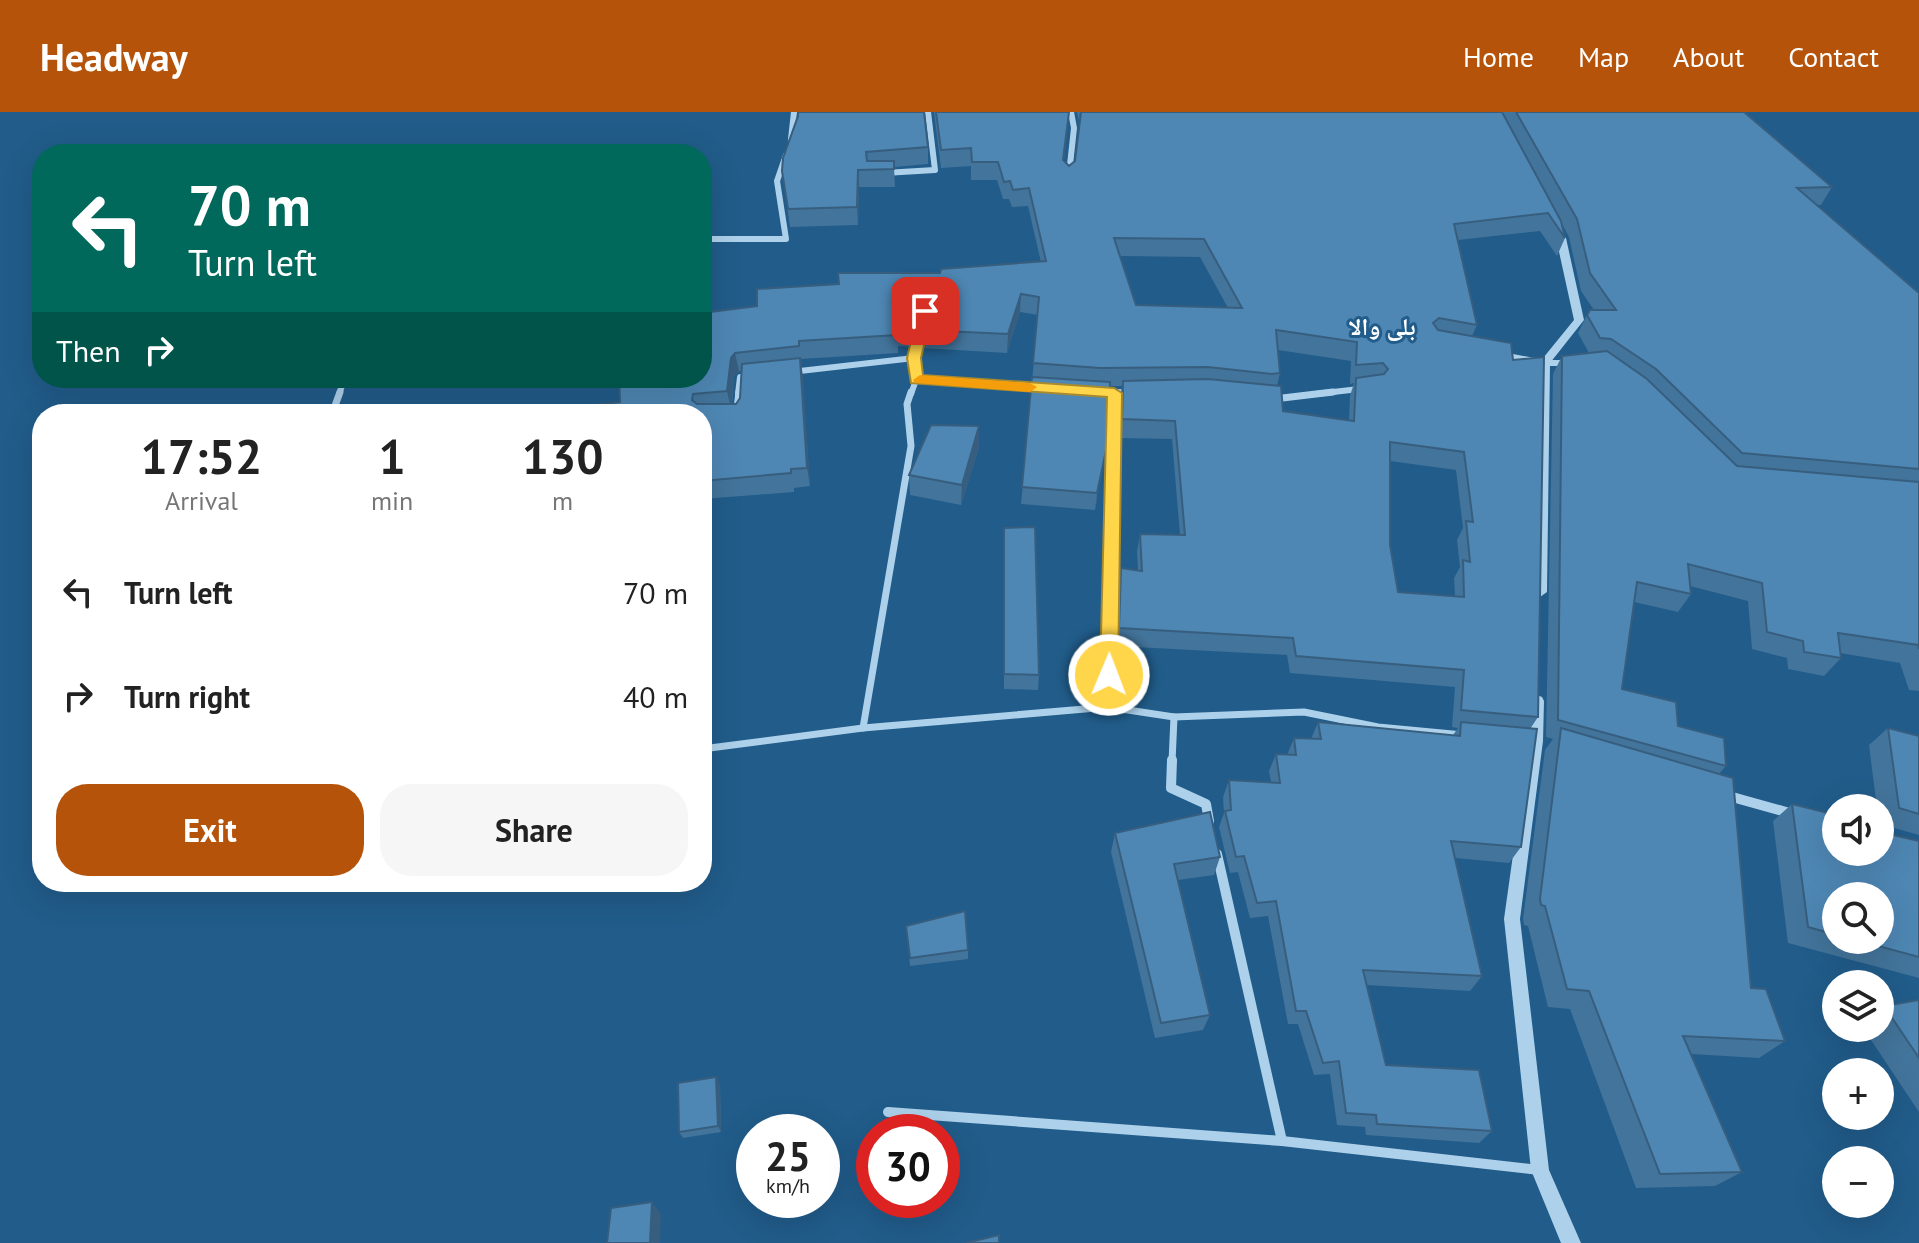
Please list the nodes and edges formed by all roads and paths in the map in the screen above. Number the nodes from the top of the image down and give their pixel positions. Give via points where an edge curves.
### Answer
1 (794, 112) edge
2 (928, 112) edge
3 (1071, 112) edge
4 (871, 174) edge
5 (1068, 178) edge
6 (1546, 210) edge
7 (712, 239) edge
8 (925, 311) edge
9 (1489, 352) edge
10 (914, 358) junction
11 (1545, 363) junction
12 (1572, 363) edge
13 (787, 372) edge
14 (756, 376) edge
15 (916, 380) junction
16 (1376, 387) edge
17 (1053, 389) edge
18 (1084, 391) edge
19 (1144, 392) edge
20 (1114, 393) junction
21 (1267, 399) edge
22 (725, 416) edge
23 (1540, 600) edge
24 (1538, 679) edge
25 (1108, 707) junction
26 (1174, 717) junction
27 (863, 728) junction
28 (1473, 735) edge
29 (1520, 740) edge
30 (1536, 741) junction
31 (1551, 745) dead end
32 (712, 748) edge
33 (1716, 793) edge
34 (1806, 818) edge
35 (888, 1112) dead end
36 (1282, 1141) junction
37 (1540, 1170) junction
38 (1571, 1243) edge

1 - 7 street via 794,133 777,181 786,239
2 - 4 street via 935,170
3 - 5 street
6 - 11 street via 1561,238 1579,320
8 - 10 street
9 - 11 street
10 - 13 street
10 - 15 street
11 - 12 street
11 - 23 street
14 - 22 street via 740,377 737,416
15 - 17 street
15 - 27 street via 907,404 911,446
16 - 21 street
18 - 20 street
19 - 20 street
20 - 25 street
24 - 30 street
25 - 26 street
25 - 27 street
26 - 28 street via 1304,712 1378,727
26 - 36 street via 1171,788 1206,804
27 - 32 street
29 - 30 street
30 - 31 street
30 - 37 street via 1512,919
33 - 34 street
35 - 36 street
36 - 37 street
37 - 38 street

